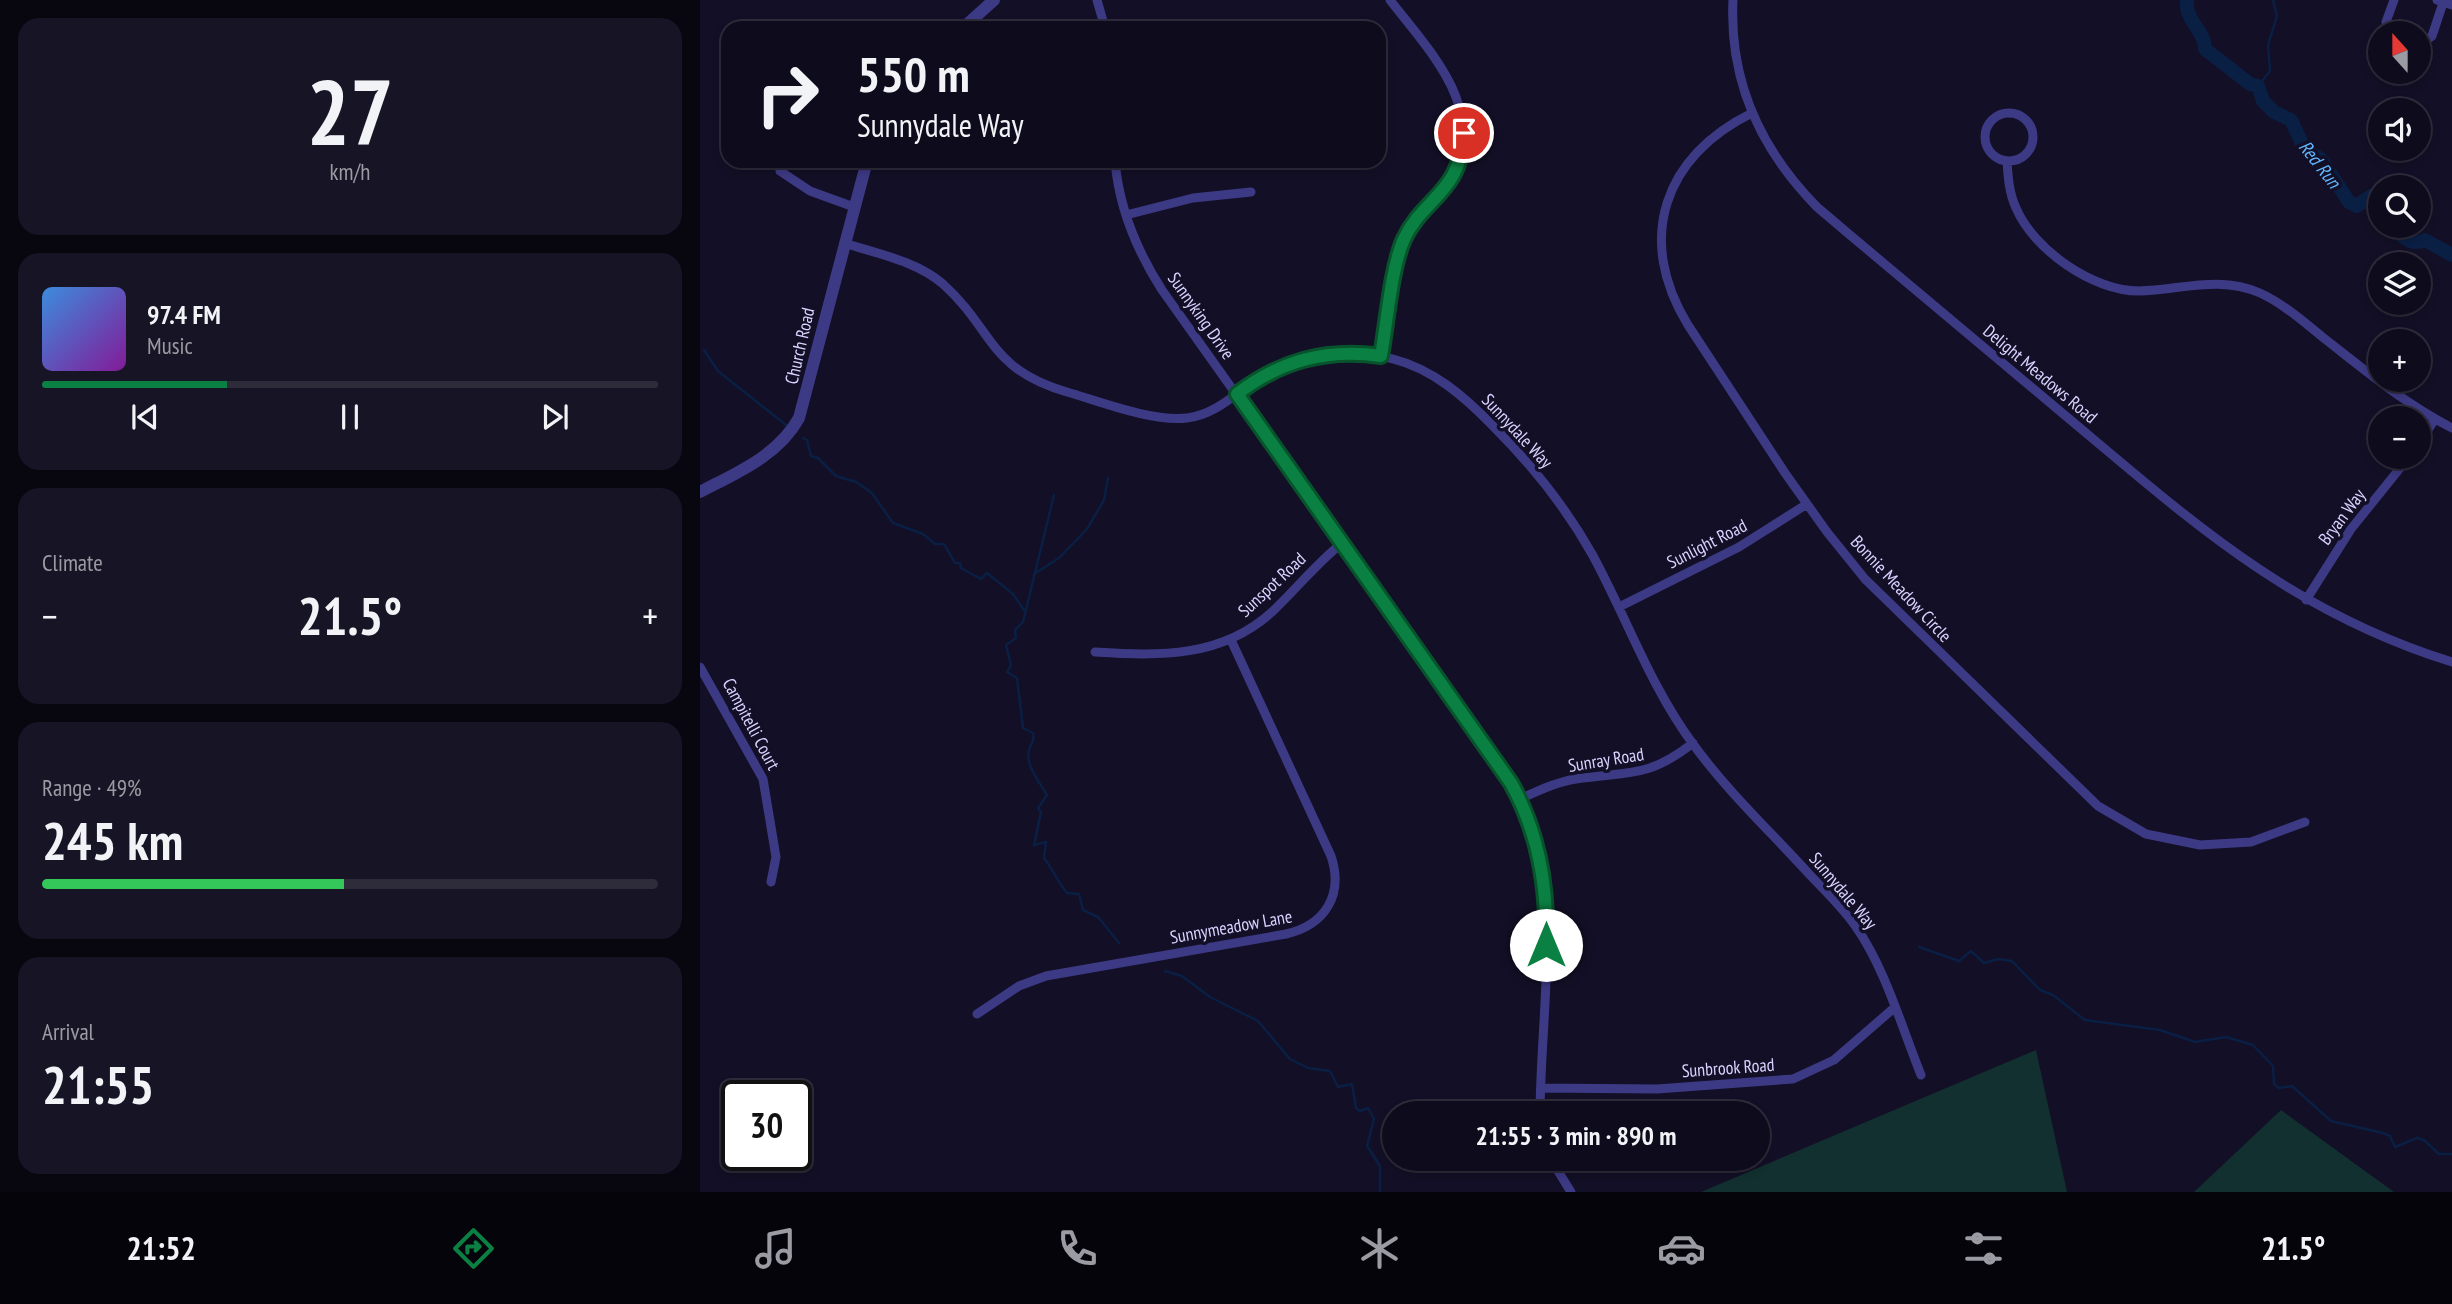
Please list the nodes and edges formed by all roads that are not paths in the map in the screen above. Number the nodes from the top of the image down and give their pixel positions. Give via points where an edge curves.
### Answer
1 (994, 0) edge
2 (1097, 0) edge
3 (1390, 0) edge
4 (1733, 0) edge
5 (2395, 0) edge
6 (2444, 2) edge
7 (971, 21) edge
8 (1103, 21) edge
9 (2386, 21) edge
10 (2431, 37) edge
11 (1752, 113) junction
12 (2007, 161) junction
13 (865, 168) edge
14 (1116, 168) edge
15 (779, 171) dead end
16 (1251, 192) dead end
17 (854, 207) junction
18 (1126, 215) junction
19 (844, 243) junction
20 (1381, 356) junction
21 (1237, 394) junction
22 (2435, 419) junction
23 (2431, 425) edge
24 (2452, 428) edge
25 (2399, 469) edge
26 (700, 492) edge
27 (1807, 504) junction
28 (1342, 543) junction
29 (2306, 600) junction
30 (1619, 607) junction
31 (1231, 640) junction
32 (1095, 652) dead end
33 (2452, 662) edge
34 (700, 667) edge
35 (1693, 743) junction
36 (1520, 799) junction
37 (2305, 822) dead end
38 (771, 882) dead end
39 (1894, 1008) junction
40 (977, 1014) dead end
41 (1922, 1074) dead end
42 (1542, 1088) junction
43 (1541, 1101) edge
44 (1558, 1171) edge
45 (1571, 1192) edge

1 - 7 street
2 - 8 street
3 - 20 street via 1451,80 1464,133 1452,178 1409,231 1400,250
4 - 11 street, Delight Meadows Road via 1737,65
5 - 9 street
6 - 10 street
11 - 27 street, Bonnie Meadow Circle via 1714,134 1681,171 1663,214 1662,259 1682,316
11 - 29 street, Delight Meadows Road via 1776,158 1817,207 2183,514
12 - 12 street via 1993,155 1986,136 1995,118 2018,115 2029,125 2032,142 2024,156
12 - 22 street via 2010,188 2022,219 2039,241 2081,273 2125,290 2213,283 2258,292
13 - 17 street, Church Road
14 - 18 street, Sunnyking Drive
15 - 17 street via 810,191
16 - 18 street via 1182,200
17 - 19 street, Church Road
18 - 21 street, Sunnyking Drive via 1154,276
19 - 21 street, Sunnydale Way via 934,277 1004,359 1043,384 1171,419 1209,412
19 - 26 street, Church Road via 808,392 795,424 762,457
20 - 21 street, Sunnydale Way via 1309,357 1276,369
20 - 30 street, Sunnydale Way via 1440,380 1517,451 1562,506
21 - 28 street, Sunnyking Drive
22 - 23 street
22 - 24 street
25 - 29 street, Bryan Way via 2351,528
27 - 30 street, Sunlight Road via 1739,547
27 - 37 street, Bonnie Meadow Circle via 1865,579 2108,814 2160,839 2200,845 2251,842
28 - 31 street, Sunspot Road via 1271,612
28 - 36 street, Sunnyking Drive
29 - 33 street, Delight Meadows Road via 2374,634
30 - 35 street, Sunnydale Way
31 - 32 street, Sunspot Road via 1164,656
31 - 40 street, Sunnymeadow Lane via 1331,856 1337,886 1326,912 1313,924 1286,934 1046,976 1019,986
34 - 38 street, Campitelli Court via 765,786 776,857
35 - 36 street, Sunray Road via 1648,770 1576,779
35 - 39 street, Sunnydale Way via 1857,928
36 - 42 street, Sunnyking Drive via 1537,847 1546,897
39 - 41 street, Sunnydale Way
39 - 42 street, Sunbrook Road via 1833,1060 1793,1079 1657,1089
42 - 43 street, Sunnyking Drive
44 - 45 street

